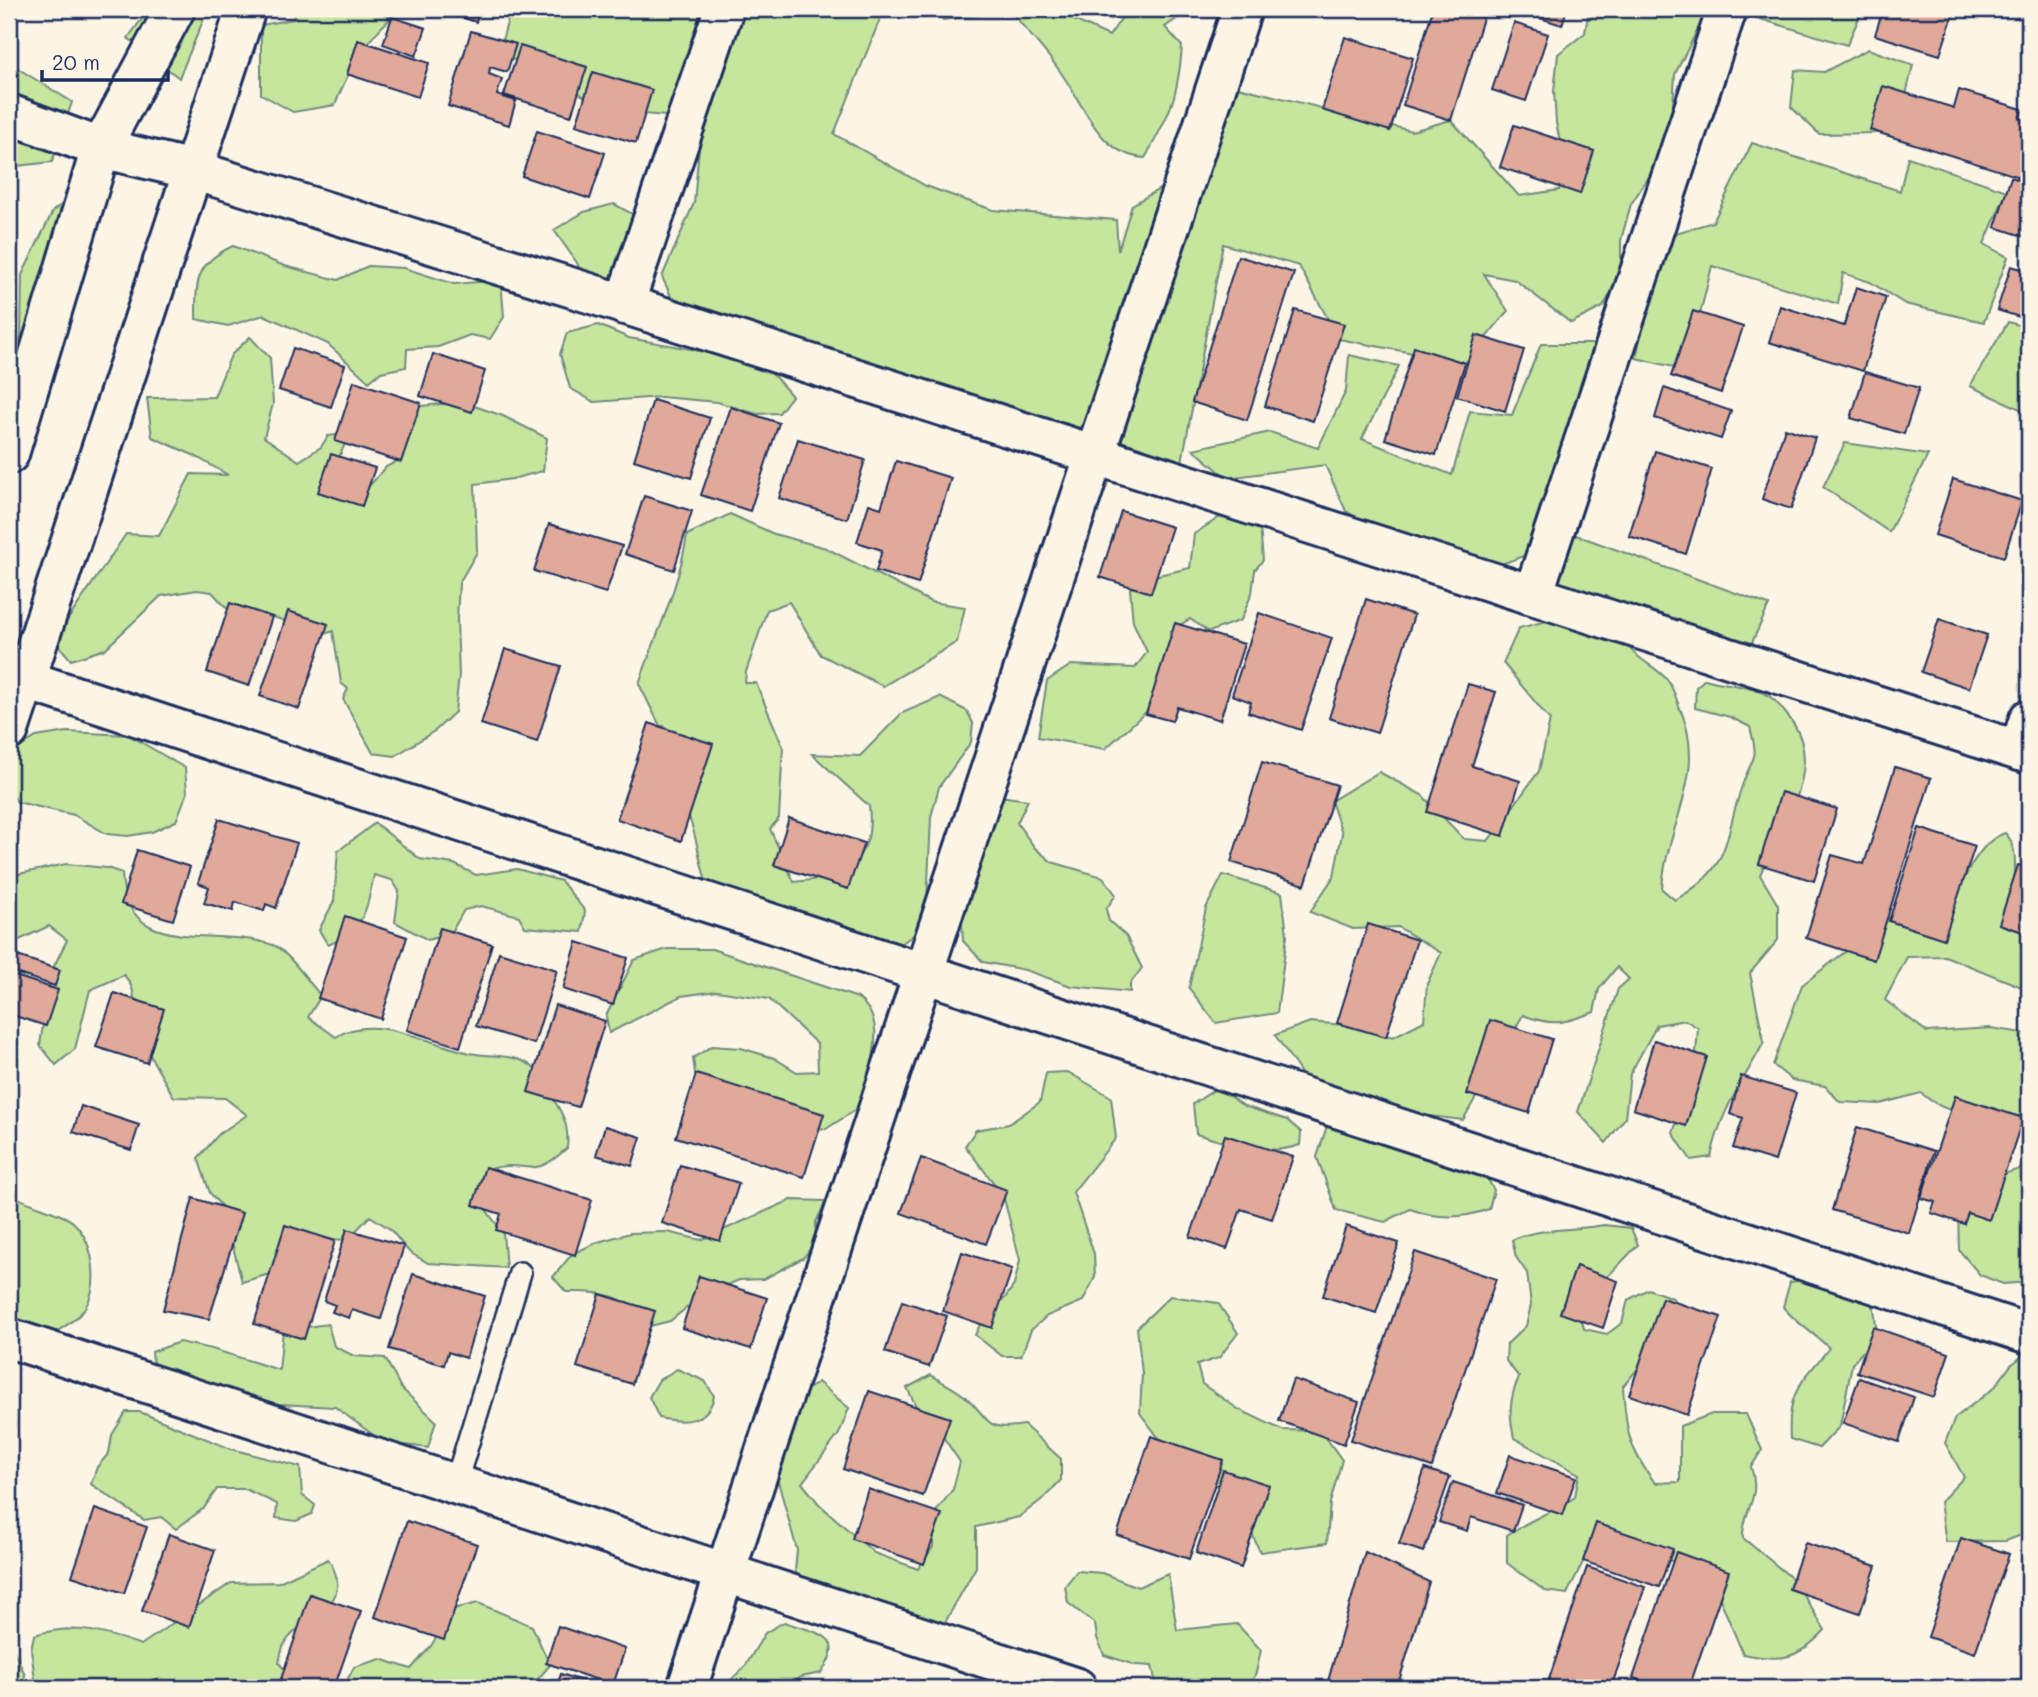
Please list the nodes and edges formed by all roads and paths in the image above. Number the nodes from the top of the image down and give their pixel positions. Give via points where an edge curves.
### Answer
1 (175, 9) edge
2 (246, 9) edge
3 (724, 9) edge
4 (1242, 9) edge
5 (1727, 9) edge
6 (9, 114) edge
7 (101, 148) junction
8 (193, 170) junction
9 (624, 305) junction
10 (9, 454) edge
11 (1092, 454) junction
12 (1532, 595) junction
13 (26, 680) junction
14 (9, 730) edge
15 (2026, 741) edge
16 (926, 972) junction
17 (520, 1273) dead end
18 (2029, 1334) edge
19 (9, 1338) edge
20 (455, 1485) junction
21 (726, 1573) junction
22 (687, 1688) edge
23 (1077, 1688) edge

1 - 7 street
2 - 8 street
3 - 9 street
4 - 11 street
5 - 12 street
6 - 7 street
7 - 8 street
7 - 10 street
8 - 9 street
8 - 13 street
9 - 11 street
11 - 12 street
11 - 16 street
12 - 15 street
13 - 14 street
13 - 16 street
16 - 18 street
16 - 21 street
17 - 20 lane
19 - 20 street
20 - 21 street
21 - 22 street
21 - 23 street

